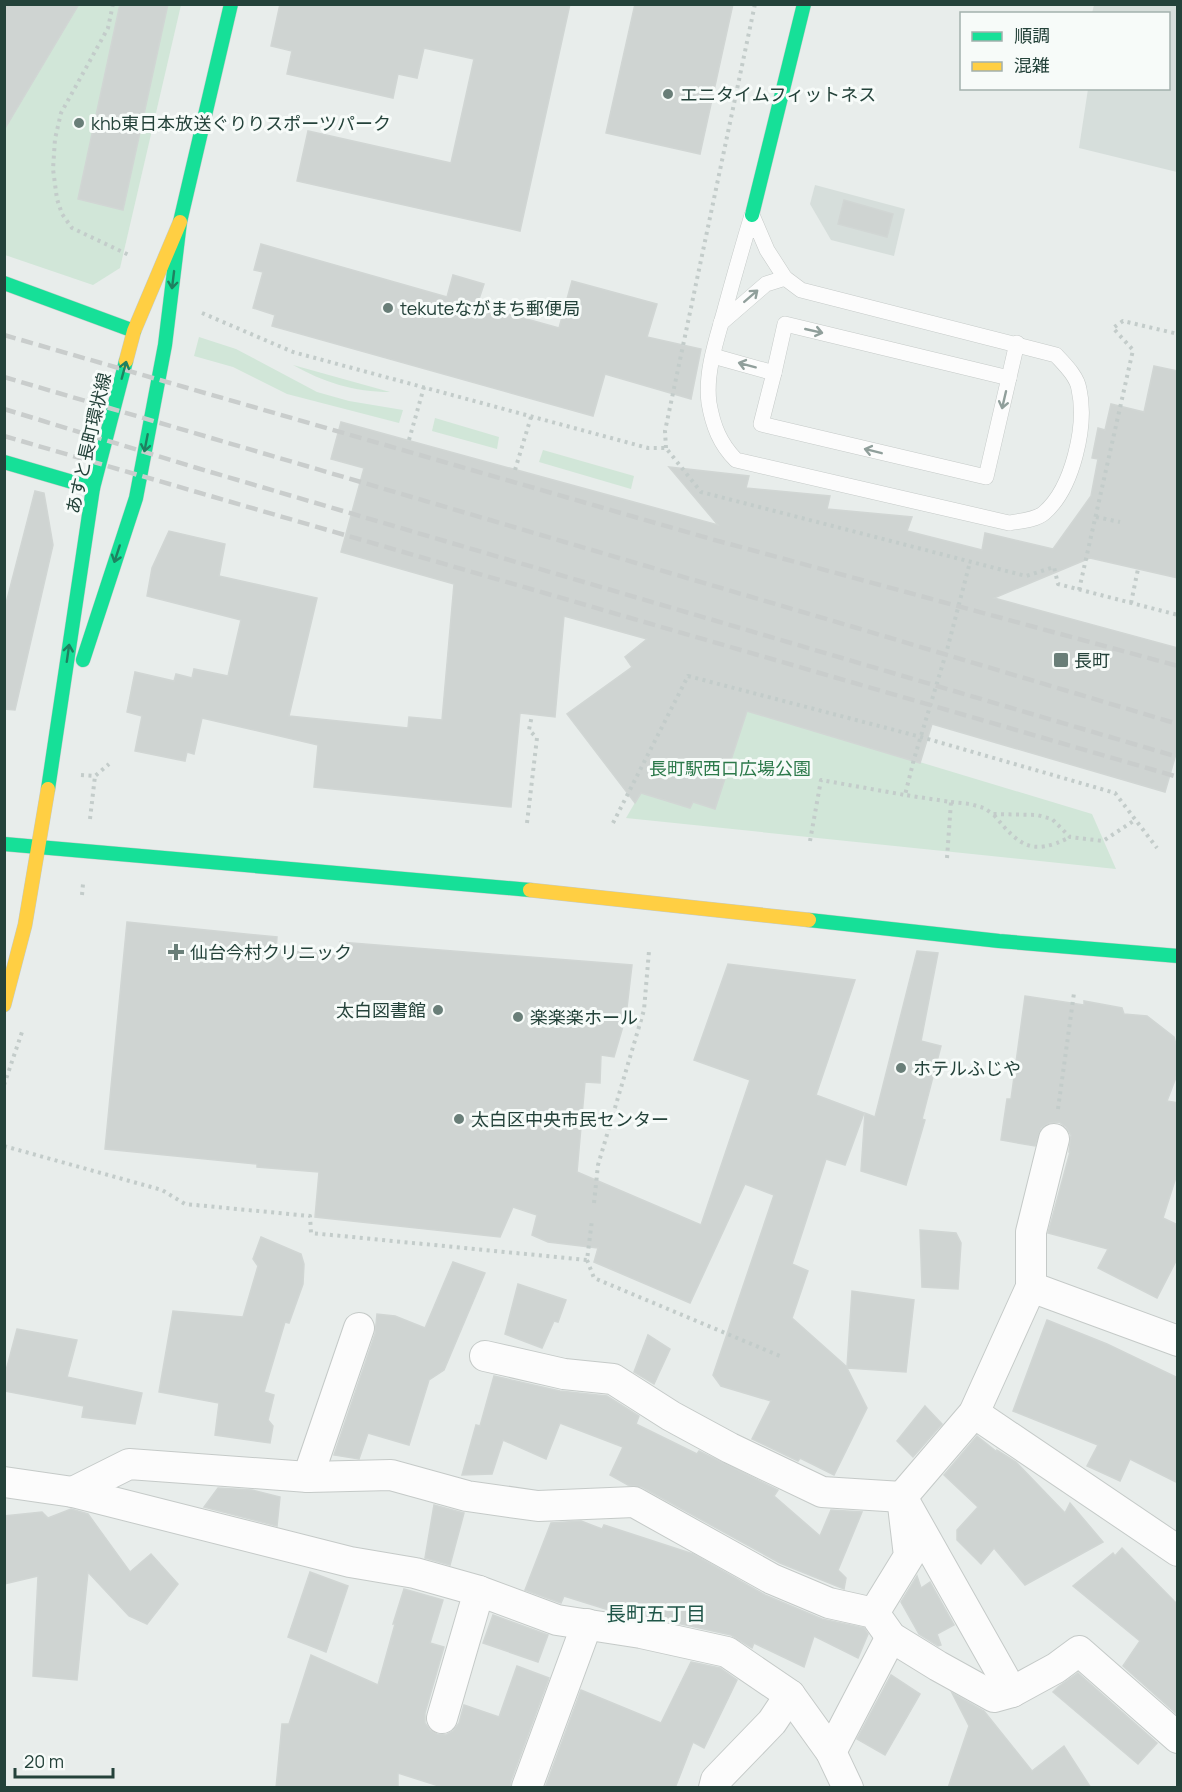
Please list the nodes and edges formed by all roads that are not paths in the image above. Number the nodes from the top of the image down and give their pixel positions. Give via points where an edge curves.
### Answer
1 (231, 4) edge
2 (804, 4) edge
3 (752, 215) junction
4 (180, 222) junction
5 (785, 278) junction
6 (4, 283) edge
7 (721, 324) junction
8 (134, 331) junction
9 (1017, 343) junction
10 (165, 345) junction
11 (713, 356) junction
12 (774, 373) junction
13 (1009, 378) junction
14 (4, 462) edge
15 (93, 488) junction
16 (53, 753) junction
17 (4, 844) edge
18 (39, 847) junction
19 (1178, 956) edge
20 (4, 1005) edge
21 (1054, 1139) road end
22 (1031, 1287) junction
23 (359, 1328) dead end
24 (1178, 1341) edge
25 (485, 1356) dead end
26 (974, 1413) junction
27 (308, 1478) junction
28 (4, 1482) edge
29 (73, 1492) junction
30 (902, 1497) junction
31 (1178, 1551) edge
32 (479, 1591) junction
33 (873, 1613) junction
34 (587, 1624) junction
35 (891, 1637) junction
36 (1012, 1692) junction
37 (790, 1695) junction
38 (442, 1718) dead end
39 (1178, 1738) edge
40 (831, 1752) junction
41 (527, 1787) edge
42 (714, 1788) edge
43 (848, 1788) edge

1 - 4 street, あすと長町環状線
2 - 3 street
3 - 5 lane
3 - 7 lane
4 - 8 street, あすと長町環状線
4 -> 10 street, あすと長町環状線
7 -> 5 lane via 766,284
5 - 9 lane via 801,290
6 - 8 street
7 - 11 lane
8 - 10 street
15 -> 8 street, あすと長町環状線
9 - 11 lane via 1056,355 1068,368 1079,387 1082,422 1071,469 1060,495 1042,514 1009,523 736,460 715,429 709,401
9 - 13 lane
10 -> 16 street, あすと長町環状線 via 136,498
12 -> 11 lane
12 -> 13 lane via 785,324
13 -> 12 lane via 986,477 761,424
14 - 15 street
16 -> 15 street, あすと長町環状線
16 - 18 street, あすと長町環状線
17 - 18 street
18 - 19 street via 572,894 999,941
18 - 20 street, あすと長町環状線 via 25,925
21 - 22 street via 1031,1232
22 - 24 street
22 - 26 street
23 - 27 street
25 - 30 street via 564,1374 613,1379 671,1416 822,1492
26 - 30 street
26 - 31 street
27 - 29 street via 129,1464
27 - 33 street via 391,1475 467,1496 538,1506 634,1502 772,1579 829,1603
28 - 29 street
29 - 32 street
30 - 33 street via 909,1556
30 - 36 street
32 - 34 street via 557,1620
32 - 38 street
33 - 35 street
34 - 37 street via 727,1652
34 - 41 street
35 - 36 street via 994,1696
35 - 40 street
36 - 39 street via 1079,1651
37 - 40 street
37 - 42 street via 772,1722 716,1780
40 - 43 street

